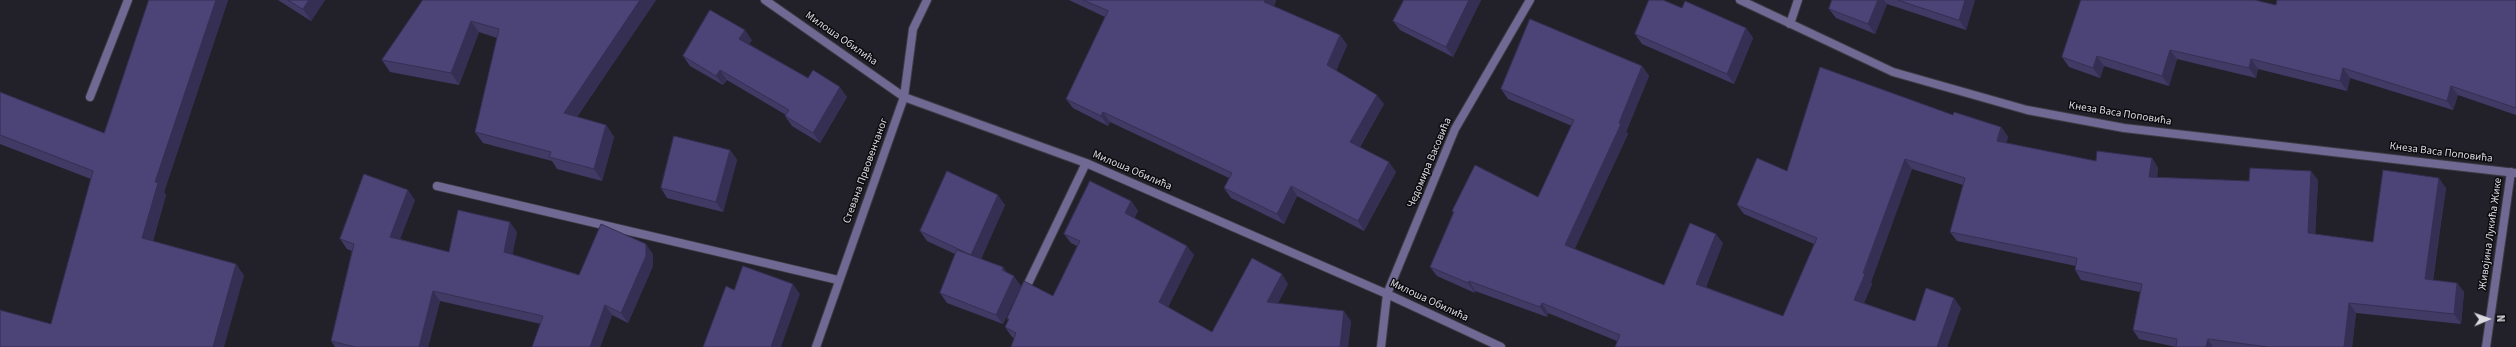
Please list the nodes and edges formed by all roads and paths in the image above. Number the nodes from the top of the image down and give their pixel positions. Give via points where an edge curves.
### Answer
1 (128, 0) edge
2 (765, 0) edge
3 (927, 0) edge
4 (1530, 0) edge
5 (1740, 0) edge
6 (1798, 0) edge
7 (1790, 24) junction
8 (90, 97) dead end
9 (904, 97) junction
10 (1086, 163) junction
11 (2513, 173) edge
12 (437, 186) dead end
13 (838, 280) junction
14 (1387, 294) junction
15 (1019, 303) edge
16 (816, 347) edge
17 (1381, 347) edge
18 (1501, 347) edge
19 (2486, 347) edge

1 - 8 street
2 - 9 street, Милоша Обилића
3 - 9 street, Стевана Првовенчаног via 913,29
4 - 14 street, Чедомира Васовића via 1455,129
5 - 7 street, Кнеза Васа Поповића
6 - 7 street
7 - 11 street, Кнеза Васа Поповића via 1893,72 2027,110 2124,128
9 - 10 street, Милоша Обилића
9 - 13 street, Стевана Првовенчаног
10 - 14 street, Милоша Обилића
10 - 15 street
11 - 19 street, Живојина Лукића Жике
12 - 13 street
13 - 16 street, Стевана Првовенчаног
14 - 17 street, Чедомира Васовића
14 - 18 street, Милоша Обилића

